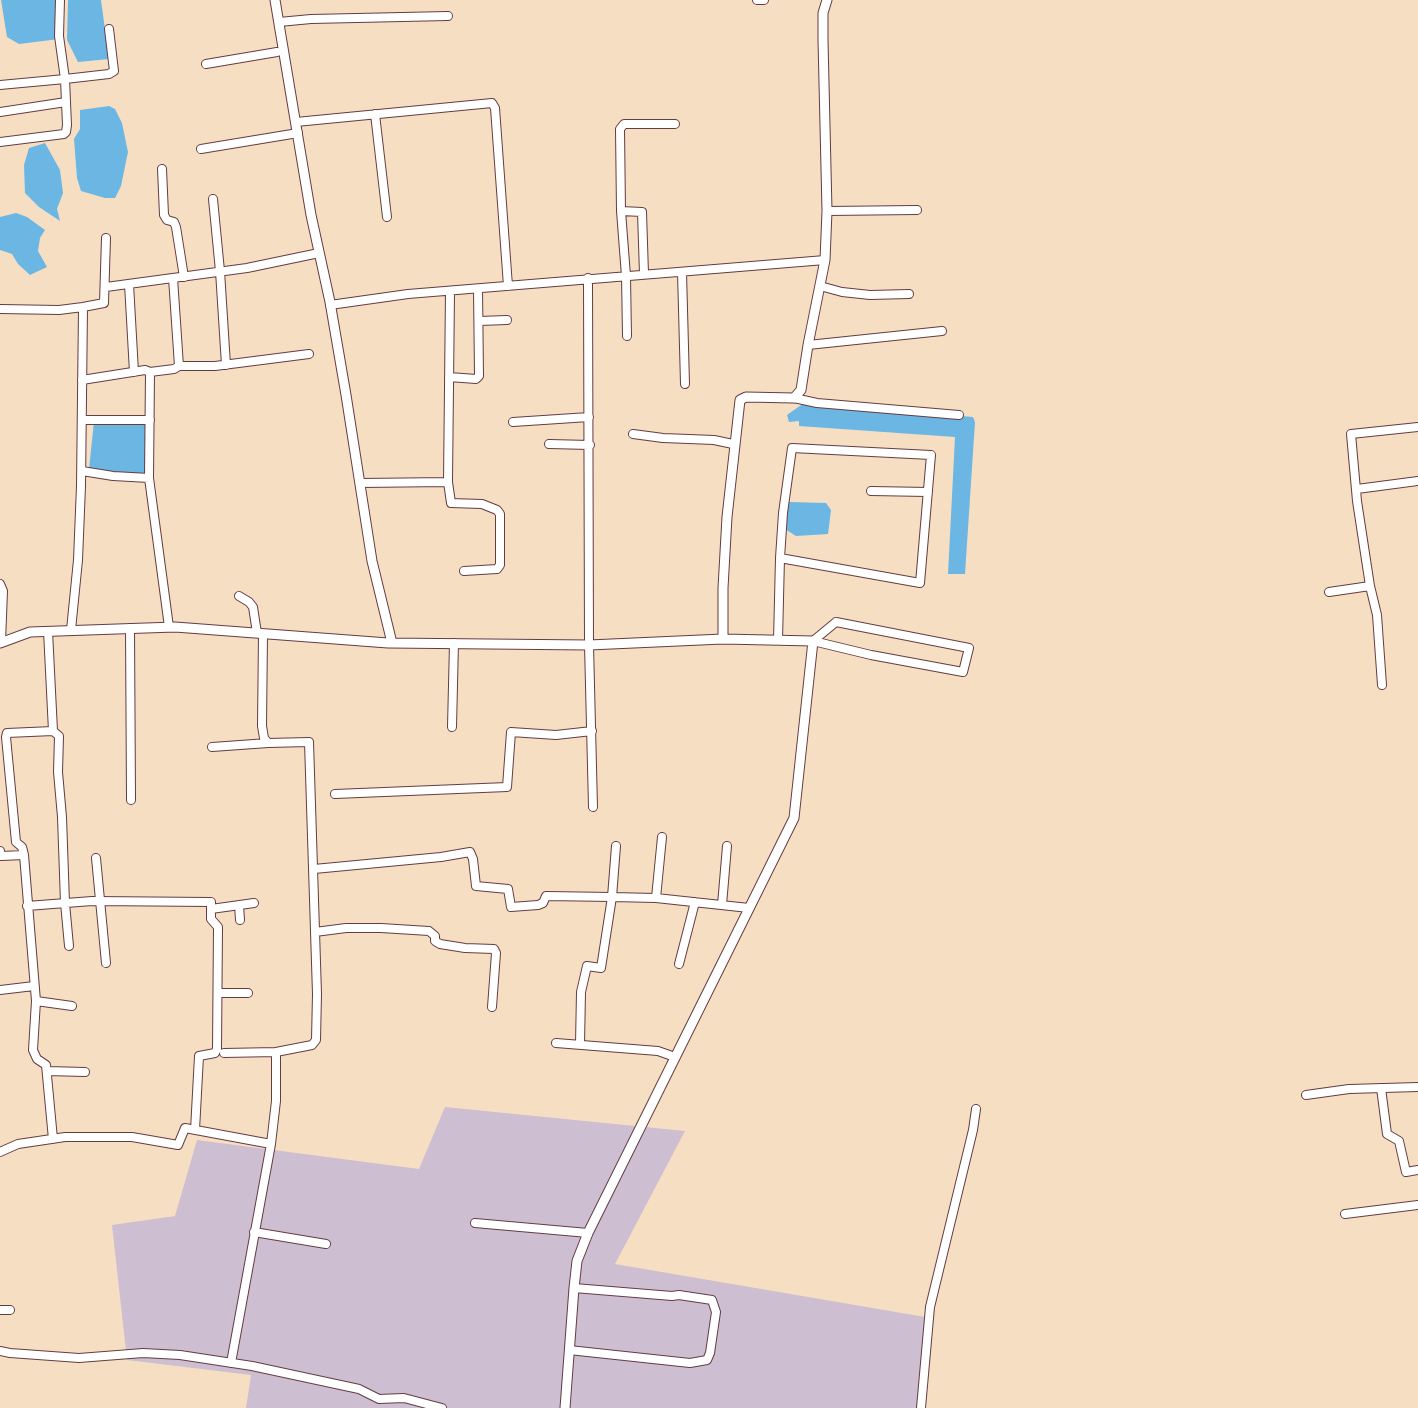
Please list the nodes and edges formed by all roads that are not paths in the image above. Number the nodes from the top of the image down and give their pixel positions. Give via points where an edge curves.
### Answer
1 (60, 0) edge
2 (275, 0) edge
3 (757, 0) edge
4 (764, 0) edge
5 (827, 0) edge
6 (448, 16) dead end
7 (279, 22) junction
8 (109, 28) dead end
9 (277, 52) dead end
10 (206, 64) dead end
11 (65, 79) junction
12 (0, 85) edge
13 (66, 102) junction
14 (0, 112) edge
15 (375, 114) junction
16 (296, 122) junction
17 (675, 124) dead end
18 (298, 133) junction
19 (0, 142) edge
20 (201, 149) dead end
21 (162, 169) dead end
22 (213, 199) dead end
23 (917, 210) dead end
24 (621, 211) junction
25 (827, 211) junction
26 (387, 217) dead end
27 (106, 238) dead end
28 (319, 253) junction
29 (825, 260) junction
30 (220, 271) junction
31 (682, 272) junction
32 (644, 274) junction
33 (626, 276) junction
34 (184, 277) junction
35 (173, 278) junction
36 (588, 278) junction
37 (129, 284) junction
38 (508, 286) junction
39 (820, 286) junction
40 (106, 287) junction
41 (478, 289) junction
42 (450, 291) junction
43 (909, 294) dead end
44 (330, 305) junction
45 (83, 307) junction
46 (0, 309) edge
47 (507, 320) dead end
48 (478, 321) junction
49 (942, 331) dead end
50 (627, 336) dead end
51 (808, 345) junction
52 (309, 354) dead end
53 (226, 365) junction
54 (178, 366) junction
55 (134, 372) junction
56 (150, 372) junction
57 (449, 377) junction
58 (82, 380) junction
59 (685, 384) dead end
60 (794, 398) junction
61 (959, 415) dead end
62 (589, 417) junction
63 (82, 420) junction
64 (150, 420) junction
65 (513, 422) dead end
66 (1418, 427) edge
67 (633, 434) dead end
68 (549, 444) dead end
69 (734, 444) junction
70 (590, 445) junction
71 (81, 471) junction
72 (149, 478) junction
73 (1418, 481) edge
74 (448, 482) junction
75 (360, 483) junction
76 (1357, 489) junction
77 (871, 491) dead end
78 (928, 492) junction
79 (780, 558) junction
80 (464, 571) dead end
81 (0, 584) edge
82 (1370, 585) junction
83 (1329, 592) dead end
84 (239, 596) dead end
85 (169, 627) junction
86 (130, 628) junction
87 (71, 630) junction
88 (48, 632) junction
89 (260, 633) junction
90 (723, 639) junction
91 (778, 640) junction
92 (813, 641) junction
93 (1, 643) edge
94 (392, 643) junction
95 (454, 643) junction
96 (589, 645) junction
97 (1382, 685) dead end
98 (452, 727) dead end
99 (53, 731) junction
100 (592, 731) junction
101 (268, 743) junction
102 (212, 747) dead end
103 (335, 794) dead end
104 (131, 800) dead end
105 (593, 807) dead end
106 (662, 837) dead end
107 (616, 846) dead end
108 (727, 846) dead end
109 (0, 851) edge
110 (24, 855) junction
111 (96, 858) dead end
112 (314, 869) junction
113 (612, 897) junction
114 (656, 898) junction
115 (101, 902) junction
116 (695, 902) junction
117 (64, 903) junction
118 (254, 903) dead end
119 (239, 905) junction
120 (722, 905) junction
121 (27, 906) junction
122 (749, 908) junction
123 (211, 909) junction
124 (240, 920) dead end
125 (315, 932) junction
126 (69, 946) dead end
127 (106, 963) dead end
128 (680, 964) dead end
129 (34, 986) junction
130 (0, 990) edge
131 (218, 993) junction
132 (249, 993) dead end
133 (36, 1001) junction
134 (72, 1006) dead end
135 (492, 1007) dead end
136 (556, 1043) dead end
137 (580, 1044) junction
138 (276, 1052) junction
139 (224, 1053) dead end
140 (675, 1057) junction
141 (47, 1071) junction
142 (85, 1072) dead end
143 (1418, 1087) edge
144 (1381, 1088) junction
145 (1306, 1095) dead end
146 (976, 1109) dead end
147 (195, 1130) junction
148 (53, 1139) junction
149 (271, 1144) junction
150 (0, 1152) edge
151 (1418, 1170) edge
152 (1418, 1205) edge
153 (1345, 1214) dead end
154 (475, 1223) dead end
155 (254, 1232) junction
156 (588, 1233) junction
157 (326, 1244) dead end
158 (574, 1288) junction
159 (0, 1310) edge
160 (10, 1310) dead end
161 (569, 1350) junction
162 (0, 1351) edge
163 (231, 1363) junction
164 (442, 1408) edge
165 (566, 1408) edge
166 (921, 1408) edge

1 - 11 street via 59,36
2 - 7 street
3 - 4 street
5 - 25 street via 823,40
6 - 7 street
7 - 16 street
8 - 11 street via 114,71
9 - 10 street
11 - 12 street
11 - 13 street
13 - 14 street
13 - 19 street via 64,134
15 - 16 street
15 - 26 street
15 - 38 street via 492,103
16 - 18 street
17 - 24 street via 621,126
18 - 20 street
18 - 28 street
21 - 34 street via 164,215 176,227
22 - 30 street
23 - 25 street
24 - 32 street via 642,212
24 - 33 street
25 - 29 street
27 - 40 street
28 - 30 street
28 - 44 street
29 - 31 street
29 - 39 street
30 - 34 street
30 - 53 street
31 - 32 street
31 - 59 street
32 - 33 street
33 - 36 street
33 - 50 street
34 - 35 street
35 - 37 street
35 - 54 street
36 - 38 street
36 - 62 street
37 - 40 street
37 - 55 street
38 - 41 street
39 - 43 street via 870,295
39 - 51 street
40 - 45 street via 104,303
41 - 42 street
41 - 48 street
42 - 44 street
42 - 57 street
44 - 75 street
45 - 46 street
45 - 58 street
47 - 48 street
48 - 57 street via 479,376
49 - 51 street
51 - 60 street via 801,390
52 - 53 street
53 - 54 street
54 - 56 street
55 - 56 street
55 - 58 street
56 - 64 street
57 - 74 street
58 - 63 street
60 - 61 street via 817,404
60 - 69 street via 746,396 740,400
62 - 65 street
62 - 70 street
63 - 64 street
63 - 71 street
64 - 72 street
66 - 76 street via 1351,434
67 - 69 street
68 - 70 street
69 - 90 street via 726,517
70 - 96 street
71 - 72 street
71 - 87 street
72 - 85 street
73 - 76 street
74 - 75 street
74 - 80 street via 451,503 482,504 500,514 498,569
75 - 94 street via 372,561
76 - 82 street
77 - 78 street
78 - 79 street via 920,583
78 - 79 street via 932,456 792,448
79 - 91 street
81 - 93 street
82 - 83 street
82 - 97 street via 1377,615
84 - 89 street via 253,607
85 - 86 street
85 - 89 street
86 - 87 street
86 - 104 street
87 - 88 street
88 - 93 street via 30,632
88 - 99 street
89 - 94 street
89 - 101 street via 262,726
90 - 91 street
90 - 96 street
91 - 92 street
92 - 92 street via 836,622 969,648 963,672
92 - 122 street via 794,818
94 - 95 street
95 - 96 street
95 - 98 street
96 - 100 street
99 - 110 street via 7,733 6,737 16,842
99 - 117 street via 59,736
100 - 103 street via 556,735 511,732 507,787
100 - 105 street
101 - 102 street
101 - 112 street via 309,742
106 - 114 street
107 - 113 street
108 - 120 street
109 - 110 street via 1,856
110 - 121 street
111 - 115 street
112 - 113 street via 470,852 476,886 508,890 511,907 538,905 546,896
112 - 125 street
113 - 114 street
113 - 137 street via 601,968 587,966 581,992
114 - 116 street
115 - 117 street
115 - 123 street via 208,901
115 - 127 street
116 - 120 street
116 - 128 street
117 - 121 street
117 - 126 street
118 - 119 street
119 - 123 street
119 - 124 street
120 - 122 street
121 - 129 street
122 - 140 street
123 - 131 street via 212,922 218,927
125 - 135 street via 346,928 429,931 440,944 494,949
125 - 138 street via 316,1040 312,1045
129 - 130 street
129 - 133 street
131 - 132 street
131 - 147 street via 217,1049 215,1053 199,1056
133 - 134 street
133 - 141 street via 33,1050
136 - 137 street
137 - 140 street via 658,1051
138 - 139 street
138 - 149 street
140 - 156 street
141 - 142 street
141 - 148 street
143 - 144 street
144 - 145 street
144 - 151 street via 1387,1134 1399,1141 1406,1172
146 - 166 street via 930,1307
147 - 148 street via 185,1128 178,1145 132,1137
147 - 149 street
148 - 150 street via 18,1144
149 - 155 street
152 - 153 street
154 - 156 street
155 - 157 street
155 - 163 street
156 - 158 street via 577,1261
158 - 161 street
158 - 161 street via 712,1300 716,1312 707,1360 690,1363
159 - 160 street
161 - 165 street
162 - 163 street via 79,1358 152,1353
163 - 164 street via 359,1389 379,1399 404,1398

